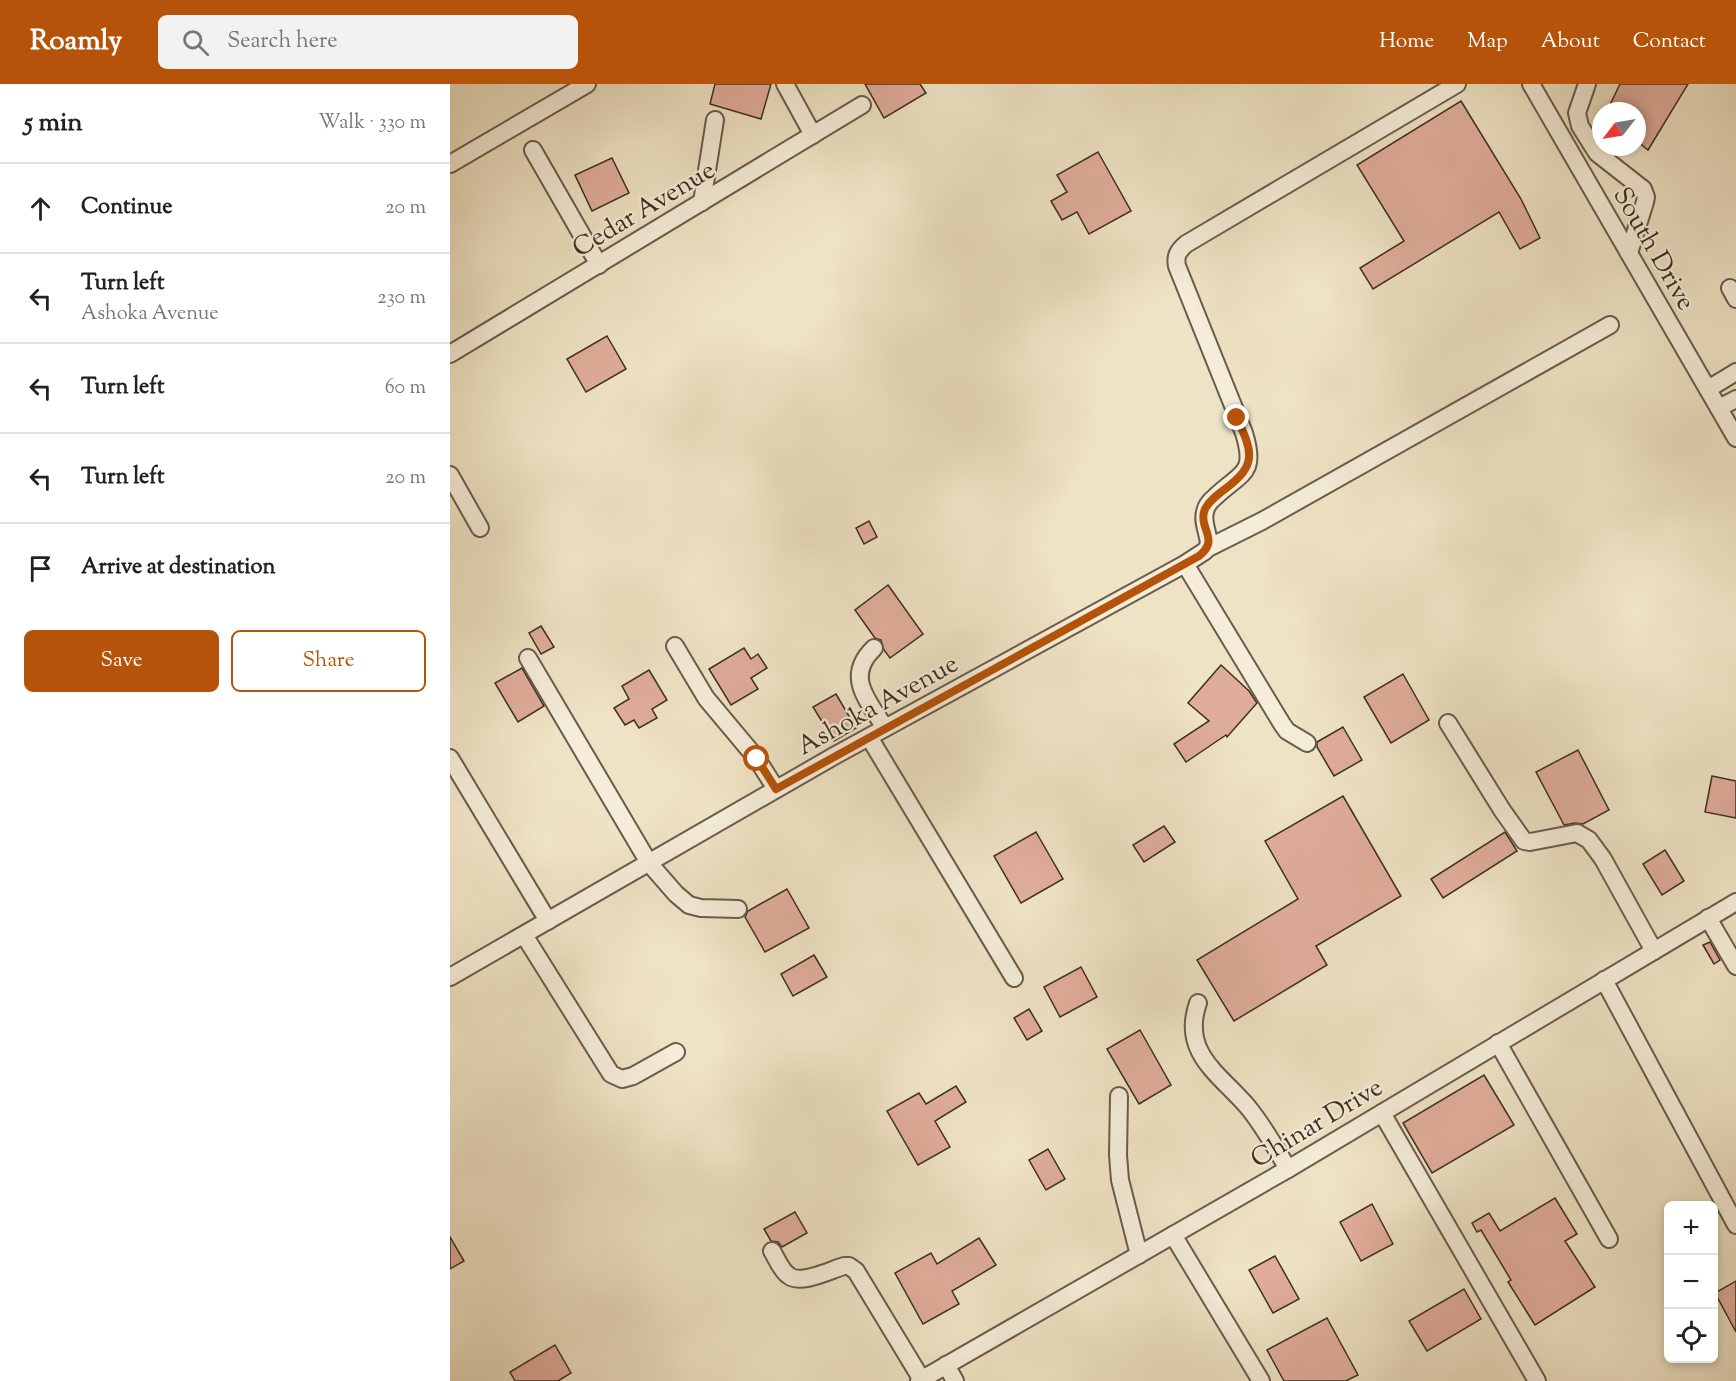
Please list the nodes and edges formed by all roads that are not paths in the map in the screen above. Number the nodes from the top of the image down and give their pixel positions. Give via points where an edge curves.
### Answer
1 (587, 84) edge
2 (785, 84) edge
3 (1457, 84) edge
4 (1530, 84) edge
5 (1587, 84) edge
6 (862, 105) dead end
7 (715, 120) dead end
8 (813, 135) junction
9 (533, 150) dead end
10 (450, 164) edge
11 (702, 202) junction
12 (1629, 253) junction
13 (599, 265) junction
14 (1610, 325) dead end
15 (450, 354) edge
16 (1736, 372) edge
17 (1708, 389) junction
18 (1736, 399) edge
19 (1719, 408) junction
20 (1736, 438) edge
21 (450, 475) edge
22 (480, 528) dead end
23 (1206, 550) junction
24 (1185, 564) junction
25 (675, 646) dead end
26 (874, 648) dead end
27 (528, 658) dead end
28 (1448, 723) dead end
29 (885, 728) junction
30 (869, 737) junction
31 (1307, 743) dead end
32 (450, 758) edge
33 (776, 789) junction
34 (649, 863) junction
35 (1736, 902) edge
36 (738, 909) dead end
37 (1708, 918) junction
38 (548, 921) junction
39 (524, 934) junction
40 (1654, 951) junction
41 (1736, 966) edge
42 (450, 977) edge
43 (1014, 978) dead end
44 (1604, 980) junction
45 (1198, 1003) dead end
46 (1498, 1043) junction
47 (676, 1052) dead end
48 (1119, 1096) dead end
49 (1382, 1113) junction
50 (1288, 1168) junction
51 (1736, 1226) edge
52 (1173, 1235) junction
53 (1610, 1239) dead end
54 (772, 1251) dead end
55 (1139, 1255) junction
56 (946, 1365) junction
57 (921, 1380) edge
58 (955, 1381) edge
59 (1261, 1381) edge
60 (1537, 1381) edge

1 - 10 street
2 - 8 street
3 - 23 street via 1179,250 1177,266 1249,450 1245,471 1206,509
4 - 12 street, South Drive
5 - 12 street via 1576,113 1584,134 1597,153 1645,193
6 - 8 street, Cedar Avenue
7 - 11 street
8 - 11 street, Cedar Avenue
9 - 13 street
11 - 13 street, Cedar Avenue
12 - 17 street, South Drive
13 - 15 street, Cedar Avenue
14 - 23 street, Ashoka Avenue
16 - 17 street
17 - 19 street, South Drive
18 - 19 street
19 - 20 street, South Drive
21 - 22 street
23 - 24 street, Ashoka Avenue
24 - 29 street, Ashoka Avenue
24 - 31 street via 1282,724
25 - 33 street via 706,698 757,759
26 - 29 street via 861,663 858,674 864,694
27 - 34 street
28 - 40 street via 1524,841 1577,833 1589,840 1616,879
29 - 30 street, Ashoka Avenue
30 - 33 street, Ashoka Avenue
30 - 43 street
32 - 38 street
33 - 34 street, Ashoka Avenue
34 - 36 street via 688,905
34 - 38 street, Ashoka Avenue
35 - 37 street, Chinar Drive
37 - 40 street, Chinar Drive
37 - 41 street
38 - 39 street, Ashoka Avenue
39 - 42 street, Ashoka Avenue
39 - 47 street via 611,1074 622,1079 633,1076
40 - 44 street, Chinar Drive
44 - 46 street, Chinar Drive
44 - 51 street
45 - 50 street via 1192,1026 1204,1060 1259,1121
46 - 49 street, Chinar Drive
46 - 53 street
48 - 55 street via 1120,1180
49 - 50 street, Chinar Drive
49 - 60 street
50 - 52 street, Chinar Drive
52 - 55 street, Chinar Drive
52 - 59 street
54 - 57 street via 786,1273 799,1280 844,1266 856,1271
55 - 56 street, Chinar Drive
56 - 57 street, Chinar Drive
56 - 58 street

